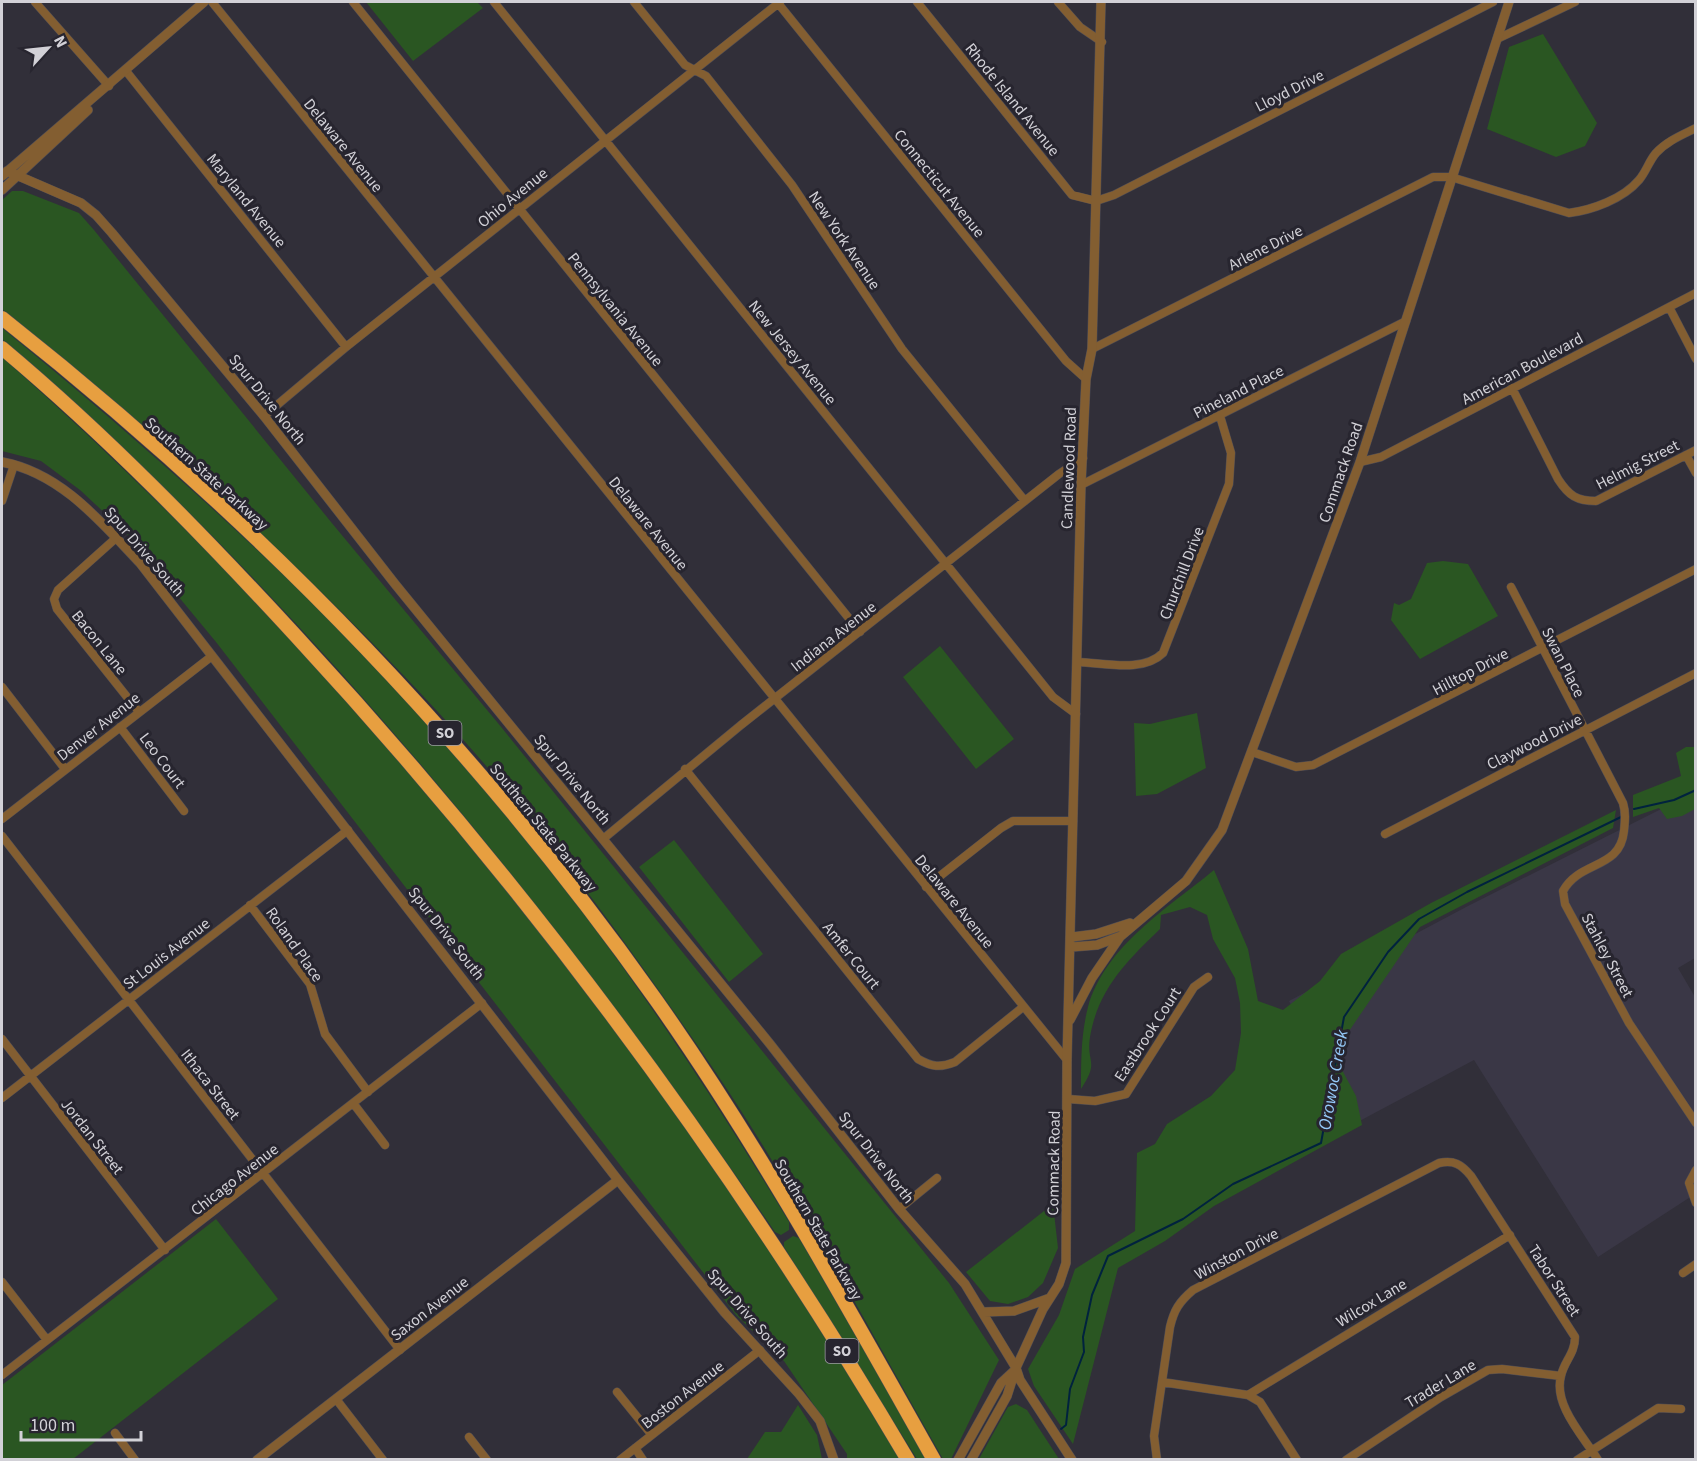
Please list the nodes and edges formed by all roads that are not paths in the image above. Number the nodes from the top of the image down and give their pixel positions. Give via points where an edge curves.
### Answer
1 (35, 2) edge
2 (204, 2) edge
3 (212, 2) edge
4 (353, 2) edge
5 (494, 2) edge
6 (634, 2) edge
7 (778, 2) edge
8 (917, 2) edge
9 (1058, 2) edge
10 (1101, 2) edge
11 (1493, 2) edge
12 (1509, 2) edge
13 (1575, 2) edge
14 (1497, 39) junction
15 (1102, 42) junction
16 (694, 70) junction
17 (126, 71) junction
18 (109, 86) junction
19 (1695, 128) edge
20 (606, 141) junction
21 (3, 171) edge
22 (16, 177) junction
23 (1451, 177) junction
24 (2, 190) edge
25 (1096, 201) junction
26 (518, 209) junction
27 (434, 277) junction
28 (1695, 293) edge
29 (1669, 307) junction
30 (2, 318) edge
31 (1406, 321) junction
32 (346, 347) junction
33 (2, 348) edge
34 (1092, 349) junction
35 (1695, 360) edge
36 (1086, 379) junction
37 (1512, 388) junction
38 (264, 416) junction
39 (1220, 416) junction
40 (1695, 450) edge
41 (1686, 455) junction
42 (1083, 458) junction
43 (2, 462) edge
44 (1360, 462) junction
45 (14, 465) junction
46 (1695, 473) edge
47 (1082, 485) junction
48 (2, 501) edge
49 (1024, 501) junction
50 (116, 538) junction
51 (946, 564) junction
52 (1695, 569) edge
53 (1511, 586) dead end
54 (860, 632) junction
55 (1542, 648) junction
56 (212, 656) junction
57 (1078, 662) junction
58 (1695, 673) edge
59 (2, 687) edge
60 (774, 699) junction
61 (139, 712) junction
62 (1076, 714) junction
63 (120, 727) junction
64 (1584, 730) junction
65 (1252, 752) junction
66 (65, 769) junction
67 (685, 769) junction
68 (184, 811) dead end
69 (1626, 813) joint
70 (2, 819) edge
71 (1073, 821) junction
72 (348, 830) junction
73 (1385, 834) dead end
74 (2, 836) edge
75 (603, 839) junction
76 (927, 887) junction
77 (250, 905) junction
78 (1139, 918) junction
79 (1121, 936) junction
80 (1072, 942) junction
81 (1208, 976) dead end
82 (128, 999) junction
83 (482, 1003) junction
84 (1023, 1007) junction
85 (1069, 1022) junction
86 (2, 1039) edge
87 (1067, 1060) junction
88 (30, 1076) junction
89 (368, 1092) junction
90 (2, 1098) edge
91 (1068, 1099) junction
92 (353, 1103) junction
93 (1695, 1123) edge
94 (385, 1145) dead end
95 (1451, 1160) joint
96 (1695, 1170) edge
97 (263, 1173) junction
98 (938, 1178) dead end
99 (618, 1180) junction
100 (1695, 1203) edge
101 (899, 1209) junction
102 (1510, 1235) junction
103 (165, 1250) junction
104 (1695, 1264) edge
105 (1683, 1273) dead end
106 (2, 1282) edge
107 (1050, 1298) junction
108 (984, 1312) junction
109 (47, 1340) junction
110 (400, 1350) junction
111 (760, 1350) junction
112 (1017, 1368) junction
113 (2, 1375) edge
114 (1561, 1376) junction
115 (1162, 1382) junction
116 (617, 1392) dead end
117 (1248, 1395) junction
118 (336, 1399) junction
119 (1681, 1409) dead end
120 (115, 1433) dead end
121 (651, 1434) junction
122 (469, 1437) dead end
123 (635, 1448) junction
124 (1592, 1450) junction
125 (135, 1460) edge
126 (257, 1460) edge
127 (383, 1460) edge
128 (486, 1460) edge
129 (620, 1460) edge
130 (643, 1460) edge
131 (834, 1460) edge
132 (908, 1460) edge
133 (934, 1460) edge
134 (958, 1460) edge
135 (971, 1460) edge
136 (1072, 1460) edge
137 (1157, 1460) edge
138 (1297, 1460) edge
139 (1346, 1460) edge
140 (1577, 1460) edge
141 (1598, 1460) edge

1 - 18 street
2 - 17 street
3 - 27 street, Delaware Avenue
4 - 26 street, Pennsylvania Avenue
5 - 20 street, New Jersey Avenue
6 - 16 street, New York Avenue via 685,65
7 - 16 street, Ohio Avenue
7 - 36 street, Connecticut Avenue via 1066,361
8 - 25 street, Rhode Island Avenue via 1072,195
9 - 15 street via 1080,27
10 - 15 street, Candlewood Road
11 - 25 street, Lloyd Drive
12 - 14 street, Commack Road
13 - 14 street
14 - 23 street, Commack Road
15 - 25 street, Candlewood Road
16 - 20 street, Ohio Avenue
16 - 49 street, New York Avenue via 706,76 792,185 902,349
17 - 18 street
17 - 32 street, Maryland Avenue
18 - 21 street
18 - 22 street
19 - 23 street via 1655,154 1639,181 1586,210 1569,213 1546,208
20 - 26 street, Ohio Avenue
20 - 51 street, New Jersey Avenue
21 - 22 street, Spur Drive North
22 - 24 street
22 - 38 street, Spur Drive North via 81,204 96,215
23 - 31 street, Commack Road
23 - 34 street, Arlene Drive via 1433,177
25 - 34 street, Candlewood Road
26 - 27 street, Ohio Avenue
26 - 54 street, Pennsylvania Avenue
27 - 32 street, Ohio Avenue
27 - 60 street, Delaware Avenue
28 - 29 street, American Boulevard
29 - 35 street
29 - 37 street, American Boulevard
30 - 133 highway, Southern State Parkway / SO via 158,450 282,563 397,681 510,809 611,938 701,1067
31 - 39 street, Pineland Place
31 - 44 street, Commack Road
32 - 38 street, Ohio Avenue
33 - 132 highway, SO via 141,475 263,600 381,729 501,872 606,1006 722,1168 818,1312
34 - 36 street, Candlewood Road
36 - 42 street, Candlewood Road
37 - 41 street, Helmig Street via 1558,479 1567,493 1580,501 1596,501
37 - 44 street, American Boulevard via 1381,457
38 - 75 street, Spur Drive North
39 - 47 street, Pineland Place
39 - 57 street, Churchill Drive via 1231,453 1228,484 1163,653 1154,662 1139,665
40 - 41 street, Helmig Street
41 - 46 street
42 - 47 street, Candlewood Road
42 - 49 street, Indiana Avenue
43 - 45 street, Spur Drive South
44 - 65 street, Commack Road
45 - 48 street
45 - 50 street, Spur Drive South via 56,483
47 - 57 street, Candlewood Road
49 - 51 street, Indiana Avenue
50 - 56 street, Spur Drive South
50 - 61 street, Bacon Lane via 58,590 54,599 57,609
51 - 54 street, Indiana Avenue
51 - 62 street, New Jersey Avenue via 1053,697
52 - 55 street, Hilltop Drive
53 - 55 street, Swan Place
54 - 60 street, Indiana Avenue
55 - 64 street, Swan Place
55 - 65 street, Hilltop Drive via 1313,765 1281,764
56 - 61 street, Denver Avenue
56 - 72 street, Spur Drive South
57 - 62 street, Candlewood Road
58 - 64 street, Claywood Drive
59 - 66 street
60 - 67 street, Indiana Avenue
60 - 76 street, Delaware Avenue
61 - 63 street, Denver Avenue
62 - 71 street, Candlewood Road
63 - 66 street, Denver Avenue
63 - 68 street, Leo Court
64 - 69 street, Swan Place
64 - 73 street, Claywood Drive
65 - 78 street, Commack Road via 1222,830 1186,880
66 - 70 street, Denver Avenue
67 - 75 street, Indiana Avenue
67 - 84 street, Amfer Court via 918,1059 942,1067 956,1062
69 - 93 street, Stahley Street via 1623,843 1617,853 1569,879 1563,891 1565,904 1643,1043
71 - 76 street via 1013,821
71 - 80 street, Candlewood Road
72 - 77 street, St Louis Avenue
72 - 83 street, Spur Drive South
74 - 82 street, Ithaca Street
75 - 101 street, Spur Drive North
76 - 84 street, Delaware Avenue
77 - 82 street, St Louis Avenue
77 - 89 street, Roland Place via 310,984 325,1034
78 - 79 street, Commack Road
78 - 80 street, Commack Road
79 - 80 street, Commack Road via 1097,945
79 - 85 street via 1092,978
80 - 85 street, Commack Road
81 - 91 street, Eastbrook Court via 1194,987 1126,1094 1095,1101
82 - 88 street, St Louis Avenue
82 - 97 street, Ithaca Street
83 - 89 street, Chicago Avenue
83 - 99 street, Spur Drive South
84 - 87 street, Delaware Avenue
85 - 87 street, Commack Road
86 - 88 street, Jordan Street
87 - 91 street, Commack Road
88 - 90 street, St Louis Avenue
88 - 103 street, Jordan Street
89 - 92 street, Chicago Avenue
91 - 107 street, Commack Road via 1066,1263
92 - 94 street
92 - 97 street, Chicago Avenue
95 - 102 street, Tabor Street via 1464,1167
95 - 115 street, Winston Drive via 1439,1162 1193,1290 1174,1311
96 - 100 street via 1689,1183
97 - 103 street, Chicago Avenue
97 - 110 street, Ithaca Street
98 - 101 street
99 - 110 street, Saxon Avenue
99 - 111 street, Spur Drive South via 725,1313
101 - 108 street, Spur Drive North via 965,1284
102 - 114 street, Tabor Street via 1575,1337 1575,1348
102 - 117 street, Wilcox Lane
103 - 109 street, Chicago Avenue
104 - 105 street
106 - 109 street
107 - 108 street via 1014,1311
107 - 112 street, Commack Road
108 - 112 street, Spur Drive North
109 - 113 street, Chicago Avenue
110 - 118 street, Saxon Avenue
111 - 121 street, Boston Avenue
111 - 131 street, Spur Drive South via 820,1421
112 - 134 street, Commack Road via 1001,1383
112 - 135 street, Commack Road via 1007,1396
112 - 136 street, Spur Drive North via 1020,1380
114 - 124 street via 1564,1406
114 - 139 street, Trader Lane via 1488,1370
115 - 117 street
115 - 137 street, Winston Drive via 1154,1436
116 - 121 street
117 - 138 street via 1260,1402
118 - 126 street, Saxon Avenue
118 - 127 street
119 - 124 street via 1658,1408
120 - 125 street
121 - 123 street, Boston Avenue
122 - 128 street
123 - 129 street, Boston Avenue
123 - 130 street
124 - 140 street
124 - 141 street

